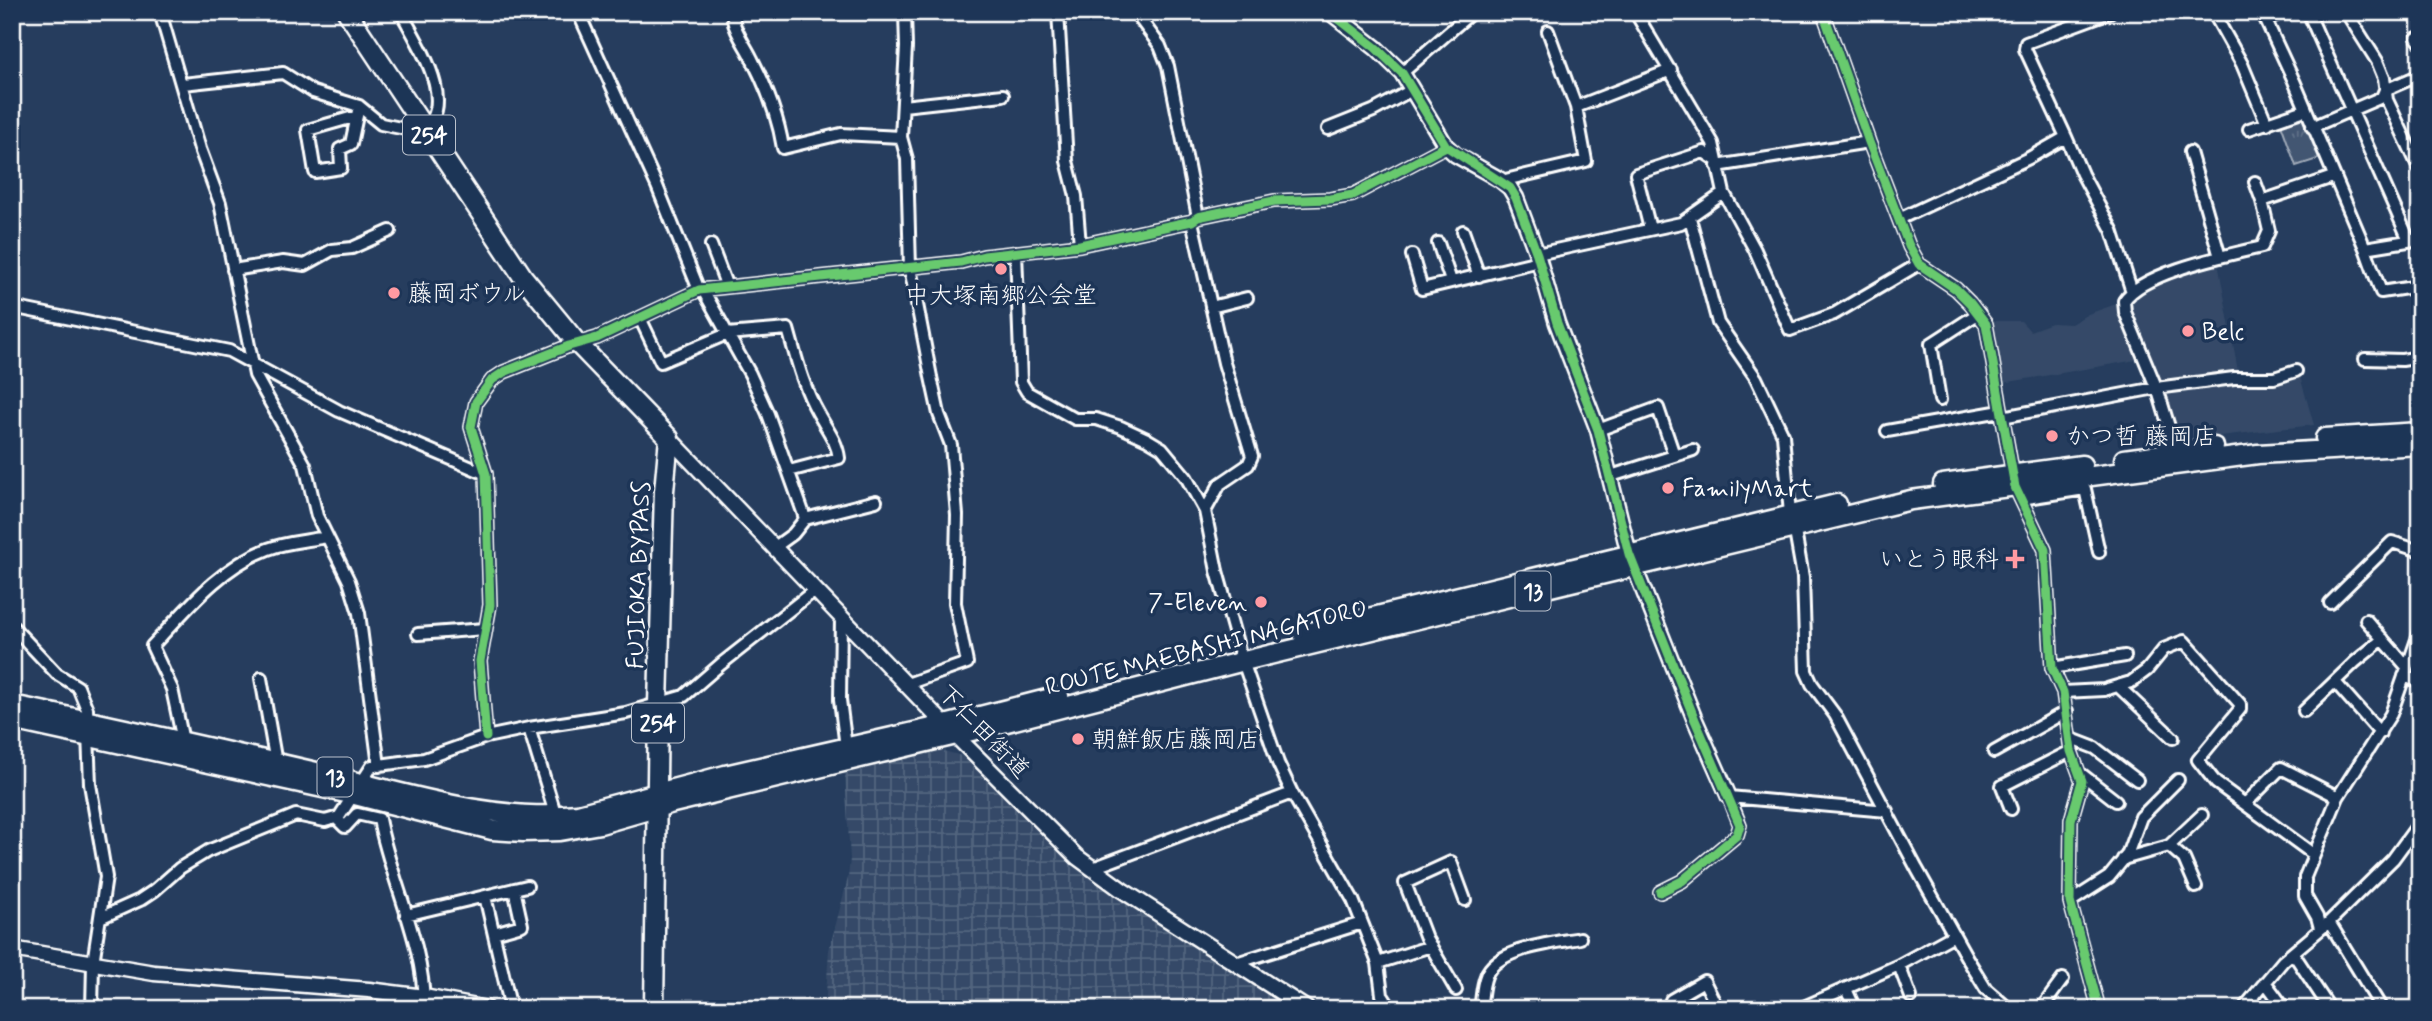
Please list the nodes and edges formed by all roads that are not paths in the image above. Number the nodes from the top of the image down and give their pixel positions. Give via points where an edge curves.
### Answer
1 (160, 12) edge
2 (338, 12) edge
3 (348, 12) edge
4 (401, 12) edge
5 (578, 12) edge
6 (737, 12) edge
7 (905, 12) edge
8 (1058, 12) edge
9 (1135, 12) edge
10 (1331, 12) edge
11 (1472, 12) edge
12 (1635, 12) edge
13 (1823, 12) edge
14 (2110, 12) edge
15 (2213, 12) edge
16 (2283, 12) edge
17 (2308, 12) edge
18 (2346, 12) edge
19 (2264, 15) edge
20 (1548, 31) dead end
21 (1671, 69) junction
22 (1402, 73) junction
23 (2420, 75) edge
24 (183, 84) junction
25 (2385, 90) junction
26 (1410, 91) junction
27 (1003, 94) dead end
28 (903, 106) junction
29 (1576, 107) junction
30 (2352, 109) junction
31 (2305, 110) junction
32 (358, 111) junction
33 (2267, 124) junction
34 (2312, 127) junction
35 (425, 129) junction
36 (1328, 129) dead end
37 (2249, 129) dead end
38 (901, 137) junction
39 (2066, 137) junction
40 (1869, 142) junction
41 (1446, 146) junction
42 (2190, 152) dead end
43 (1716, 163) junction
44 (2420, 170) edge
45 (2333, 177) junction
46 (1501, 181) junction
47 (2255, 182) dead end
48 (1724, 193) junction
49 (2262, 201) junction
50 (1690, 218) junction
51 (1195, 219) junction
52 (1899, 219) junction
53 (1650, 229) junction
54 (1462, 231) dead end
55 (390, 232) dead end
56 (2414, 240) edge
57 (1438, 243) dead end
58 (711, 245) dead end
59 (1080, 245) junction
60 (2365, 248) junction
61 (1016, 253) junction
62 (1412, 256) dead end
63 (1538, 257) junction
64 (2220, 257) junction
65 (1919, 264) junction
66 (910, 268) junction
67 (233, 270) junction
68 (1479, 276) junction
69 (1451, 281) junction
70 (2420, 286) edge
71 (727, 287) junction
72 (701, 290) junction
73 (2132, 292) junction
74 (1247, 298) dead end
75 (12, 307) edge
76 (1211, 307) junction
77 (1979, 313) junction
78 (640, 318) junction
79 (727, 334) junction
80 (578, 344) junction
81 (2420, 358) edge
82 (2365, 359) dead end
83 (251, 361) junction
84 (2296, 371) dead end
85 (2156, 388) junction
86 (1940, 400) dead end
87 (2001, 414) junction
88 (1598, 430) junction
89 (1887, 431) dead end
90 (2420, 432) edge
91 (669, 438) junction
92 (2420, 445) edge
93 (1693, 450) dead end
94 (2176, 450) junction
95 (1674, 456) junction
96 (789, 471) junction
97 (486, 474) junction
98 (1611, 476) junction
99 (2016, 487) junction
100 (876, 501) dead end
101 (1205, 511) junction
102 (805, 519) junction
103 (1792, 520) junction
104 (326, 537) junction
105 (775, 547) junction
106 (2420, 551) edge
107 (2099, 552) dead end
108 (1632, 561) junction
109 (815, 590) junction
110 (2330, 603) dead end
111 (841, 616) junction
112 (2366, 620) dead end
113 (12, 626) edge
114 (485, 629) junction
115 (2420, 631) edge
116 (418, 634) dead end
117 (2383, 639) junction
118 (1242, 656) junction
119 (2125, 656) dead end
120 (2052, 668) junction
121 (2405, 672) junction
122 (261, 678) dead end
123 (2335, 682) junction
124 (2420, 682) edge
125 (907, 684) junction
126 (2118, 686) junction
127 (2063, 692) junction
128 (12, 705) edge
129 (658, 705) junction
130 (2067, 711) junction
131 (2304, 711) dead end
132 (12, 720) edge
133 (88, 728) junction
134 (529, 728) junction
135 (950, 730) junction
136 (2380, 733) junction
137 (486, 737) junction
138 (2070, 738) junction
139 (2173, 738) dead end
140 (183, 741) junction
141 (845, 747) junction
142 (2071, 751) junction
143 (1994, 752) dead end
144 (276, 763) junction
145 (379, 766) junction
146 (2078, 772) junction
147 (2137, 780) dead end
148 (2178, 780) dead end
149 (358, 789) junction
150 (1292, 793) junction
151 (1729, 797) junction
152 (2338, 797) junction
153 (658, 800) junction
154 (2116, 801) dead end
155 (2245, 804) junction
156 (2011, 809) dead end
157 (1887, 811) junction
158 (2202, 815) dead end
159 (556, 816) junction
160 (337, 819) junction
161 (2420, 822) edge
162 (2169, 846) junction
163 (2314, 854) junction
164 (2123, 859) junction
165 (1093, 868) junction
166 (527, 886) dead end
167 (2196, 887) dead end
168 (514, 889) junction
169 (1660, 892) dead end
170 (485, 896) junction
171 (1465, 900) dead end
172 (2070, 902) junction
173 (406, 915) junction
174 (100, 918) junction
175 (1362, 923) junction
176 (2325, 925) junction
177 (494, 933) junction
178 (1954, 935) junction
179 (1580, 938) dead end
180 (1431, 946) junction
181 (12, 949) edge
182 (2293, 953) junction
183 (93, 963) junction
184 (1237, 963) junction
185 (1378, 963) junction
186 (1899, 965) junction
187 (2063, 979) dead end
188 (2265, 982) junction
189 (1846, 989) junction
190 (1456, 990) dead end
191 (1911, 997) dead end
192 (1671, 1000) dead end
193 (424, 1003) edge
194 (1303, 1008) edge
195 (92, 1009) edge
196 (487, 1009) edge
197 (511, 1009) edge
198 (654, 1009) edge
199 (1391, 1009) edge
200 (1480, 1009) edge
201 (1718, 1009) edge
202 (1799, 1009) edge
203 (1855, 1009) edge
204 (2009, 1009) edge
205 (2040, 1009) edge
206 (2099, 1009) edge
207 (2243, 1009) edge
208 (2285, 1009) edge
209 (2330, 1009) edge
210 (2382, 1009) edge

1 - 24 street
2 - 3 street
3 - 35 main road, 254
4 - 35 street via 435,78 434,120
5 - 72 street
6 - 38 street via 735,28 774,105 783,148 841,134
7 - 28 street
8 - 59 street via 1067,161 1076,196
9 - 51 street via 1168,65
10 - 22 street
11 - 22 street
12 - 21 street
13 - 40 street
14 - 39 street via 2026,43
15 - 33 street via 2242,64
16 - 19 street
17 - 30 street
18 - 25 street via 2376,61
19 - 31 street
20 - 29 street
21 - 29 street
21 - 43 street via 1713,144
22 - 26 street
23 - 25 street
24 - 32 street via 283,73
24 - 67 street via 220,203
25 - 30 street via 2382,97
25 - 44 street
26 - 36 street
26 - 41 street
27 - 28 street
28 - 38 street
29 - 46 street via 1586,161
30 - 34 street
30 - 56 street
31 - 33 street
31 - 34 street
32 - 32 street via 351,144 340,149 341,168 315,172 308,130
32 - 35 street via 381,124
33 - 37 street
34 - 45 street
35 - 80 main road, 254 via 523,277
38 - 66 street
39 - 52 street
39 - 73 street via 2112,230
40 - 43 street
40 - 52 street
41 - 46 street
41 - 51 street via 1353,195 1274,201
42 - 64 street
43 - 48 street
43 - 53 street via 1704,152 1636,174
45 - 49 street
45 - 60 street
46 - 63 street via 1516,198
47 - 49 street
48 - 50 street
48 - 65 street via 1790,330 1835,314
49 - 64 street via 2269,231 2262,247
50 - 53 street
50 - 103 street via 1718,323 1756,378 1783,435
51 - 59 street
51 - 76 street
52 - 65 street
53 - 63 street
54 - 68 street
55 - 67 street via 352,248 332,250 305,265 283,262
56 - 60 street
57 - 69 street
58 - 71 street
59 - 61 street
60 - 70 street via 2381,292
61 - 66 street
61 - 101 street via 1020,383 1027,392 1074,419 1096,419 1121,427 1162,448
62 - 69 street via 1422,289
63 - 68 street
63 - 88 street via 1557,323
64 - 73 street via 2179,268
65 - 77 street via 1956,289
66 - 71 street
66 - 125 street via 939,414 951,445 957,515 955,603 967,663
67 - 83 street
68 - 69 street
71 - 72 street
72 - 78 street
72 - 79 street
73 - 85 street via 2123,301 2125,312
74 - 76 street
75 - 83 street via 229,351
76 - 101 street via 1252,456 1248,465 1220,484
77 - 86 street via 1931,344
77 - 87 street via 1986,324
78 - 79 street via 661,362
78 - 80 street
79 - 96 street via 750,374
79 - 96 street via 788,329 799,369 839,458
80 - 91 main road, 254
80 - 97 street via 504,372 479,397 471,427
81 - 82 street
83 - 97 street via 340,411
83 - 104 street via 305,465
84 - 85 street via 2274,378
85 - 87 street
85 - 94 street
87 - 89 street
87 - 99 street
88 - 95 street via 1658,408
88 - 98 street
90 - 94 main road, ROUTE MAEBASHI NAGATORO / 13
91 - 105 street, 下仁田街道
91 - 129 main road, FUJIOKA BYPASS / 254
92 - 99 main road, ROUTE MAEBASHI NAGATORO / 13 via 2258,454
93 - 95 street
94 - 99 main road, ROUTE MAEBASHI NAGATORO / 13
95 - 98 street
96 - 102 street
97 - 114 street via 490,605
98 - 108 street
99 - 103 main road, ROUTE MAEBASHI NAGATORO / 13 via 1908,489
99 - 107 street via 2085,489
99 - 120 street via 2045,550
100 - 102 street
101 - 118 street
102 - 105 street
103 - 108 main road, ROUTE MAEBASHI NAGATORO / 13
103 - 157 street via 1803,577 1805,671 1835,715
104 - 140 street via 270,548 229,572 152,646 172,689
104 - 145 street via 349,581 359,613
105 - 109 street, 下仁田街道
106 - 110 street via 2392,542
108 - 118 main road, ROUTE MAEBASHI NAGATORO / 13
108 - 151 street
109 - 111 street, 下仁田街道
109 - 129 street via 684,696
111 - 125 street, 下仁田街道
111 - 141 street
112 - 117 street
113 - 133 street via 57,674 78,687 88,709
114 - 116 street
114 - 137 street via 480,661
115 - 121 street
117 - 121 street
117 - 123 street
118 - 135 main road, ROUTE MAEBASHI NAGATORO / 13
118 - 150 street
119 - 120 street
120 - 127 street
121 - 124 street
121 - 136 street
122 - 144 street
123 - 131 street
123 - 136 street
125 - 135 street, 下仁田街道
126 - 127 street
126 - 139 street
126 - 155 street via 2147,670 2164,649 2184,641 2240,704 2198,760 2216,783
127 - 130 street
128 - 133 main road, ROUTE MAEBASHI NAGATORO / 13
129 - 134 street
129 - 153 main road, FUJIOKA BYPASS / 254
130 - 138 street
130 - 143 street
132 - 133 main road, ROUTE MAEBASHI NAGATORO / 13
133 - 140 main road, ROUTE MAEBASHI NAGATORO / 13
133 - 149 main road, ROUTE MAEBASHI NAGATORO / 13
133 - 174 street via 90,784 106,877
134 - 137 street
134 - 159 street
135 - 141 main road, ROUTE MAEBASHI NAGATORO / 13
135 - 153 main road, ROUTE MAEBASHI NAGATORO / 13
135 - 165 street, 下仁田街道 via 1054,836
136 - 152 street
137 - 145 street via 424,760
138 - 142 street
138 - 147 street via 2095,748
140 - 144 main road, ROUTE MAEBASHI NAGATORO / 13
141 - 153 main road, ROUTE MAEBASHI NAGATORO / 13
142 - 146 street
142 - 156 street via 2002,786
144 - 149 main road, ROUTE MAEBASHI NAGATORO / 13
145 - 149 street via 372,766
146 - 154 street
146 - 172 street via 2081,789 2071,820
148 - 164 street via 2141,817
149 - 153 main road, ROUTE MAEBASHI NAGATORO / 13 via 443,818 508,832 580,828
149 - 159 main road, ROUTE MAEBASHI NAGATORO / 13 via 510,815
149 - 160 street
150 - 165 street
150 - 175 street
151 - 157 street
151 - 169 street via 1740,825 1737,835 1682,881
152 - 155 street via 2281,768
152 - 163 street
153 - 159 main road, ROUTE MAEBASHI NAGATORO / 13
153 - 198 main road, FUJIOKA BYPASS / 254
155 - 163 street
157 - 178 street
158 - 162 street
160 - 173 street via 345,827 357,814 379,819
160 - 174 street via 296,815 208,851 140,900
161 - 176 street via 2393,859
162 - 164 street
162 - 167 street via 2184,859
163 - 176 street via 2305,877 2305,896
164 - 172 street via 2109,877
165 - 184 street, 下仁田街道
166 - 168 street
168 - 170 street
168 - 177 street via 522,925
170 - 173 street
170 - 177 street
171 - 180 street via 1451,862 1405,883
172 - 206 street
173 - 193 street
174 - 183 street
175 - 184 street
175 - 185 street
176 - 182 street
176 - 210 street
177 - 197 street
178 - 186 street
178 - 204 street via 1986,989
179 - 200 street via 1517,951 1496,962 1486,974
180 - 185 street
180 - 190 street
181 - 183 street
182 - 188 street
182 - 209 street
183 - 193 street via 155,973 369,990
183 - 195 street
184 - 194 street, 下仁田街道
185 - 199 street via 1382,995
186 - 189 street
186 - 191 street
187 - 205 street
188 - 207 street
188 - 208 street
189 - 202 street
189 - 203 street
192 - 201 street via 1704,981
193 - 196 street

